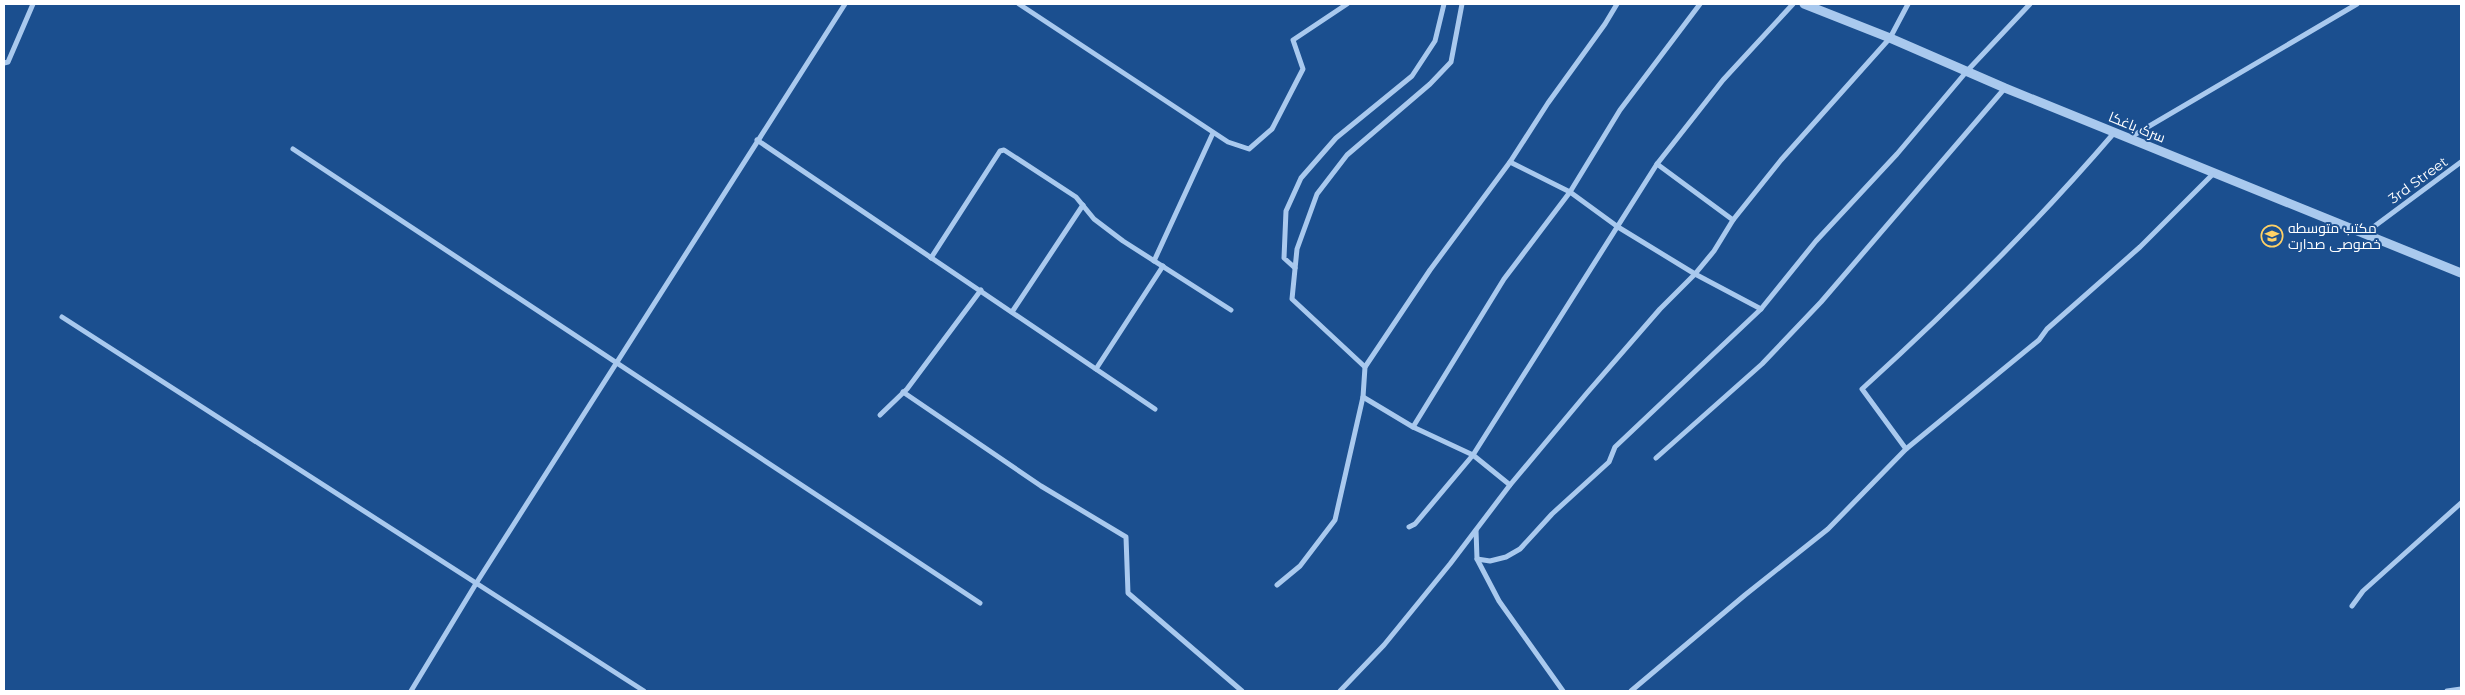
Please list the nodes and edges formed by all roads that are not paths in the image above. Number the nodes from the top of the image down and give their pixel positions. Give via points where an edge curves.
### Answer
1 (34, 4) edge
2 (845, 4) edge
3 (1019, 4) edge
4 (1347, 4) edge
5 (1444, 4) edge
6 (1462, 4) edge
7 (1617, 4) edge
8 (1700, 4) edge
9 (1793, 4) edge
10 (1804, 4) edge
11 (1908, 4) edge
12 (2030, 4) edge
13 (2357, 4) edge
14 (1890, 38) junction
15 (4, 62) edge
16 (1967, 71) junction
17 (2005, 88) junction
18 (1213, 133) junction
19 (2114, 133) junction
20 (2128, 138) junction
21 (757, 140) junction
22 (293, 149) dead end
23 (1510, 162) junction
24 (2461, 162) edge
25 (1657, 164) junction
26 (2214, 173) junction
27 (1570, 192) junction
28 (1083, 206) junction
29 (1733, 220) junction
30 (1618, 227) junction
31 (2364, 234) junction
32 (931, 258) junction
33 (1154, 261) junction
34 (1163, 266) junction
35 (1295, 268) junction
36 (2461, 273) edge
37 (1695, 274) junction
38 (981, 290) junction
39 (1761, 309) junction
40 (1231, 310) dead end
41 (1012, 312) junction
42 (62, 318) dead end
43 (616, 361) junction
44 (1365, 367) junction
45 (1096, 369) junction
46 (903, 392) junction
47 (1363, 396) junction
48 (1155, 409) dead end
49 (880, 415) dead end
50 (1413, 427) junction
51 (1906, 449) junction
52 (1473, 455) junction
53 (1656, 458) dead end
54 (1510, 485) junction
55 (2461, 503) edge
56 (1409, 527) dead end
57 (1476, 529) junction
58 (1477, 559) junction
59 (476, 582) junction
60 (1277, 585) dead end
61 (980, 603) dead end
62 (2352, 606) dead end
63 (2461, 688) edge
64 (411, 691) edge
65 (644, 691) edge
66 (1242, 691) edge
67 (1340, 691) edge
68 (1563, 691) edge
69 (1631, 691) edge
70 (2447, 691) edge

1 - 15 street via 8,62
2 - 21 street
3 - 18 street
4 - 18 street via 1293,40 1303,69 1272,128 1249,149
5 - 35 street via 1435,41 1412,76 1336,138 1301,178 1286,211 1284,258
6 - 35 street via 1451,62 1347,155 1317,194 1297,249
7 - 23 street
8 - 27 street via 1620,110
9 - 25 street via 1723,80
10 - 14 street, سرک باغکا
11 - 14 street
12 - 16 street
13 - 20 street
14 - 16 street, سرک باغکا
14 - 29 street via 1781,160
16 - 17 street, سرک باغکا
16 - 39 street via 1897,154 1816,241
17 - 19 street, سرک باغکا
17 - 53 street via 1821,302 1762,364
18 - 33 street
19 - 20 street, سرک باغکا
19 - 51 street via 2062,194 2000,258 1862,389
20 - 26 street, سرک باغکا
21 - 32 street
21 - 43 street
22 - 43 street
23 - 27 street
23 - 44 street via 1430,270
24 - 31 street, 3rd Street
25 - 29 street
25 - 30 street
26 - 31 street, سرک باغکا
26 - 51 street via 2039,340
27 - 30 street
27 - 50 street via 1504,279
28 - 32 street via 1076,197 1008,152 1000,151
28 - 33 street via 1094,219
28 - 41 street
29 - 37 street
30 - 37 street
30 - 52 street
31 - 36 street, سرک باغکا
32 - 38 street
33 - 34 street
34 - 40 street
34 - 45 street
35 - 44 street via 1292,299
37 - 39 street
37 - 54 street via 1660,309
38 - 41 street
38 - 46 street
39 - 58 street via 1616,446 1609,462 1552,514 1520,549 1506,557
41 - 45 street
42 - 59 street
43 - 59 street
43 - 61 street
44 - 47 street
45 - 48 street
46 - 49 street
46 - 66 street via 1041,486 1126,537 1128,593
47 - 50 street
47 - 60 street via 1335,520 1300,566
50 - 52 street
51 - 69 street via 1828,529
52 - 54 street
52 - 56 street
54 - 57 street
55 - 62 street via 2363,590
57 - 58 street
57 - 67 street via 1384,645
58 - 68 street via 1499,601
59 - 64 street
59 - 65 street
63 - 70 street

